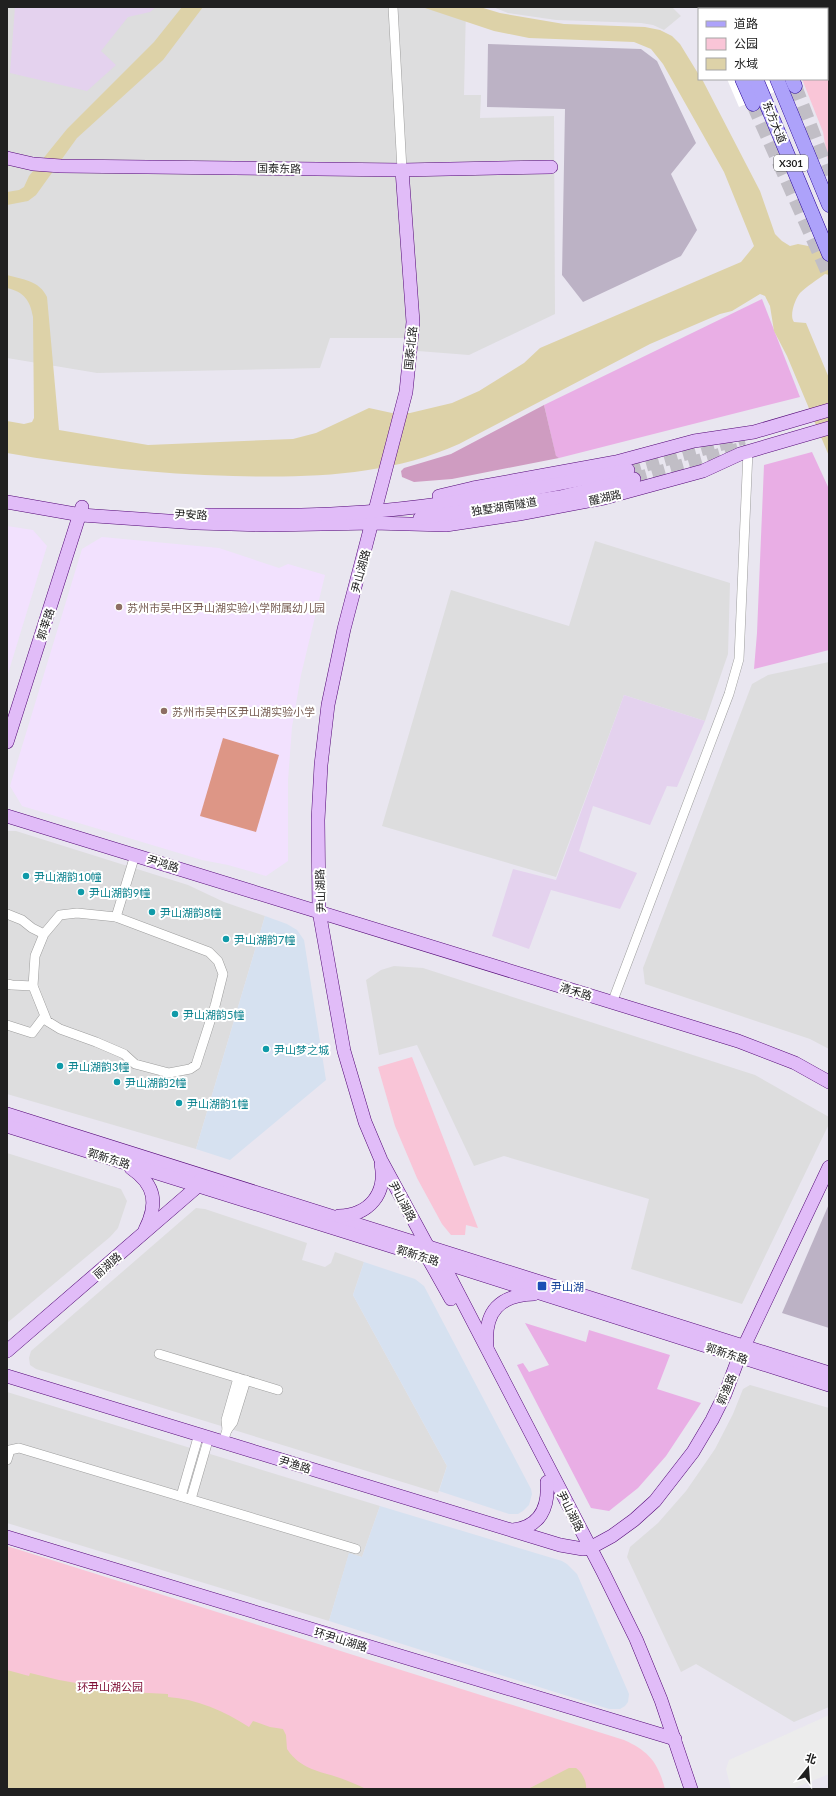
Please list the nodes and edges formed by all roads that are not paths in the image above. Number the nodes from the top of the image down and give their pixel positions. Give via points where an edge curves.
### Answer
1 (393, 7) edge
2 (742, 80) edge
3 (756, 80) edge
4 (778, 82) edge
5 (753, 104) tunnel mouth
6 (7, 158) edge
7 (552, 167) dead end
8 (402, 170) junction
9 (829, 205) edge
10 (829, 254) edge
11 (829, 410) edge
12 (829, 428) edge
13 (748, 451) junction
14 (631, 475) tunnel mouth
15 (7, 493) edge
16 (7, 502) edge
17 (81, 510) junction
18 (374, 517) junction
19 (7, 742) edge
20 (7, 816) edge
21 (135, 855) junction
22 (319, 911) junction
23 (7, 914) edge
24 (116, 917) junction
25 (44, 934) junction
26 (7, 984) edge
27 (33, 986) junction
28 (612, 1003) junction
29 (44, 1017) junction
30 (7, 1025) edge
31 (829, 1082) edge
32 (7, 1114) edge
33 (7, 1126) edge
34 (381, 1160) junction
35 (122, 1162) junction
36 (829, 1167) edge
37 (200, 1181) junction
38 (335, 1217) junction
39 (143, 1233) junction
40 (427, 1251) junction
41 (442, 1262) junction
42 (540, 1293) junction
43 (487, 1349) junction
44 (7, 1351) edge
45 (742, 1352) junction
46 (159, 1354) dead end
47 (829, 1373) edge
48 (7, 1376) edge
49 (242, 1379) junction
50 (829, 1385) edge
51 (278, 1390) dead end
52 (204, 1436) junction
53 (225, 1436) junction
54 (7, 1460) edge
55 (547, 1482) junction
56 (181, 1496) junction
57 (191, 1499) junction
58 (513, 1530) junction
59 (7, 1537) edge
60 (356, 1549) dead end
61 (587, 1549) junction
62 (671, 1738) junction
63 (684, 1789) edge
64 (691, 1789) edge

1 - 8 street
2 - 5 main road
3 - 10 main road, 东方大道 / X301
4 - 9 main road, 东方大道 / X301
6 - 8 street, 国泰东路 via 33,164 61,166
7 - 8 street, 国泰东路
8 - 18 street, 国泰北路 via 413,322 406,392
11 - 18 street via 754,432 694,440 616,462 474,488
12 - 13 street, 醒湖路
13 - 18 street, 醒湖路 via 703,471 604,498 534,512 446,525
13 - 28 street via 739,659 729,694
14 - 18 street, 独墅湖南隧道 via 596,490 527,503 454,514
15 - 17 street, 尹安路
16 - 17 street, 尹安路
17 - 18 street, 尹安路 via 197,523 261,525
17 - 19 street, 郭莘路
18 - 22 street, 尹山湖路 via 344,629 328,705 318,812
20 - 21 street, 尹鸿路
21 - 22 street, 尹鸿路
21 - 24 street
22 - 28 street, 清禾路
22 - 34 street, 尹山湖路 via 344,1051 365,1122
23 - 25 street
24 - 25 street via 77,913 60,915
24 - 29 street via 209,952 218,961 223,974 196,1065 190,1069 169,1073 135,1064 124,1054 60,1029
25 - 27 street via 35,956
26 - 27 street
27 - 29 street
28 - 31 street, 清禾路 via 738,1041 795,1062
29 - 30 street via 32,1033
32 - 37 street, 郭新东路
33 - 35 street, 郭新东路
34 - 38 street via 382,1186 372,1202 358,1213
34 - 40 street, 尹山湖路
35 - 37 street, 郭新东路
35 - 39 street via 145,1179 152,1194 152,1215
36 - 45 street, 郭渔路
37 - 38 street, 郭新东路
37 - 39 street, 丽湖路
37 - 40 street, 郭新东路
38 - 40 street, 郭新东路
39 - 44 street, 丽湖路
40 - 41 street, 尹山湖路
40 - 45 street, 郭新东路
40 - 55 street, 尹山湖路
41 - 42 street, 郭新东路
41 - 43 street, 尹山湖路
42 - 43 street via 515,1296 498,1306 488,1324
42 - 45 street, 郭新东路
43 - 61 street, 尹山湖路
45 - 47 street, 郭新东路
45 - 50 street, 郭新东路
45 - 61 street, 郭渔路 via 712,1420 672,1480 634,1520 612,1536
46 - 49 street
48 - 52 street, 尹渔路
49 - 51 street
49 - 53 street via 233,1422
52 - 53 street, 尹渔路
52 - 56 street
52 - 57 street
53 - 58 street, 尹渔路
54 - 56 street via 10,1450 19,1448
55 - 58 street via 548,1496 541,1514 527,1527
55 - 61 street, 尹山湖路
56 - 57 street
57 - 60 street
58 - 61 street, 尹渔路 via 560,1545
59 - 62 street, 环尹山湖路
61 - 62 street, 尹山湖路
62 - 63 street, 尹山湖路
62 - 64 street, 尹山湖路

